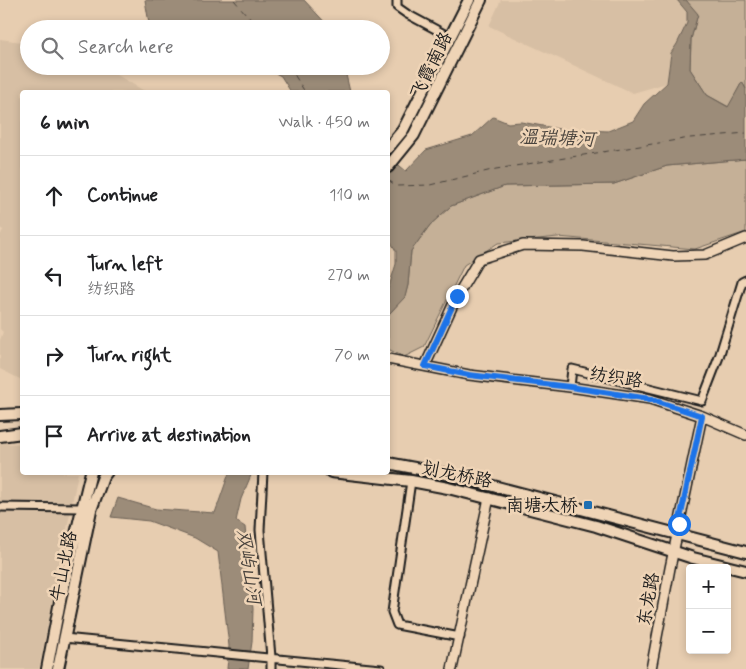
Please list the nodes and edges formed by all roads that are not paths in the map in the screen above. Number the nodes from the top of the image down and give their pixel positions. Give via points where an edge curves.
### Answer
1 (397, 0) edge
2 (469, 0) edge
3 (481, 0) edge
4 (450, 37) junction
5 (390, 146) edge
6 (390, 165) edge
7 (746, 238) edge
8 (746, 280) edge
9 (390, 359) edge
10 (425, 366) junction
11 (570, 387) junction
12 (20, 414) edge
13 (0, 415) edge
14 (702, 416) junction
15 (20, 433) edge
16 (746, 435) edge
17 (0, 436) edge
18 (390, 463) edge
19 (90, 475) edge
20 (105, 475) edge
21 (263, 475) edge
22 (358, 475) edge
23 (411, 481) junction
24 (489, 498) junction
25 (0, 507) edge
26 (82, 508) junction
27 (677, 534) junction
28 (673, 552) junction
29 (746, 552) edge
30 (746, 571) edge
31 (460, 637) junction
32 (64, 638) junction
33 (271, 657) junction
34 (47, 669) edge
35 (58, 669) edge
36 (271, 669) edge
37 (381, 669) edge
38 (452, 669) edge
39 (651, 669) edge

1 - 4 street via 396,7
2 - 4 main road, 飞霞南路
3 - 6 main road, 飞霞南路 via 414,135
4 - 5 main road, 飞霞南路 via 403,130
7 - 10 street via 705,255 673,256 583,246 523,245 479,259 457,296
8 - 11 street via 742,282 702,402 572,369
9 - 10 street, 纺织路
10 - 11 street, 纺织路 via 469,375
11 - 14 street, 纺织路 via 650,399
12 - 13 main road
14 - 16 street, 纺织路
14 - 27 street, 东龙路
15 - 17 main road
18 - 27 main road, 划龙桥路 via 451,475
19 - 26 main road, 牛山北路
20 - 32 main road, 牛山北路 via 91,510
21 - 33 street via 260,530
22 - 23 main road, 划龙桥路
23 - 24 main road, 划龙桥路
23 - 31 street via 392,612 397,625
24 - 28 main road, 划龙桥路 via 596,526
24 - 31 street
25 - 26 street
26 - 34 main road, 牛山北路
27 - 28 street, 东龙路
27 - 29 main road, 划龙桥路
28 - 30 main road, 划龙桥路
28 - 39 street, 东龙路
31 - 38 street
32 - 33 street
32 - 35 main road, 牛山北路
33 - 36 street
33 - 37 street

